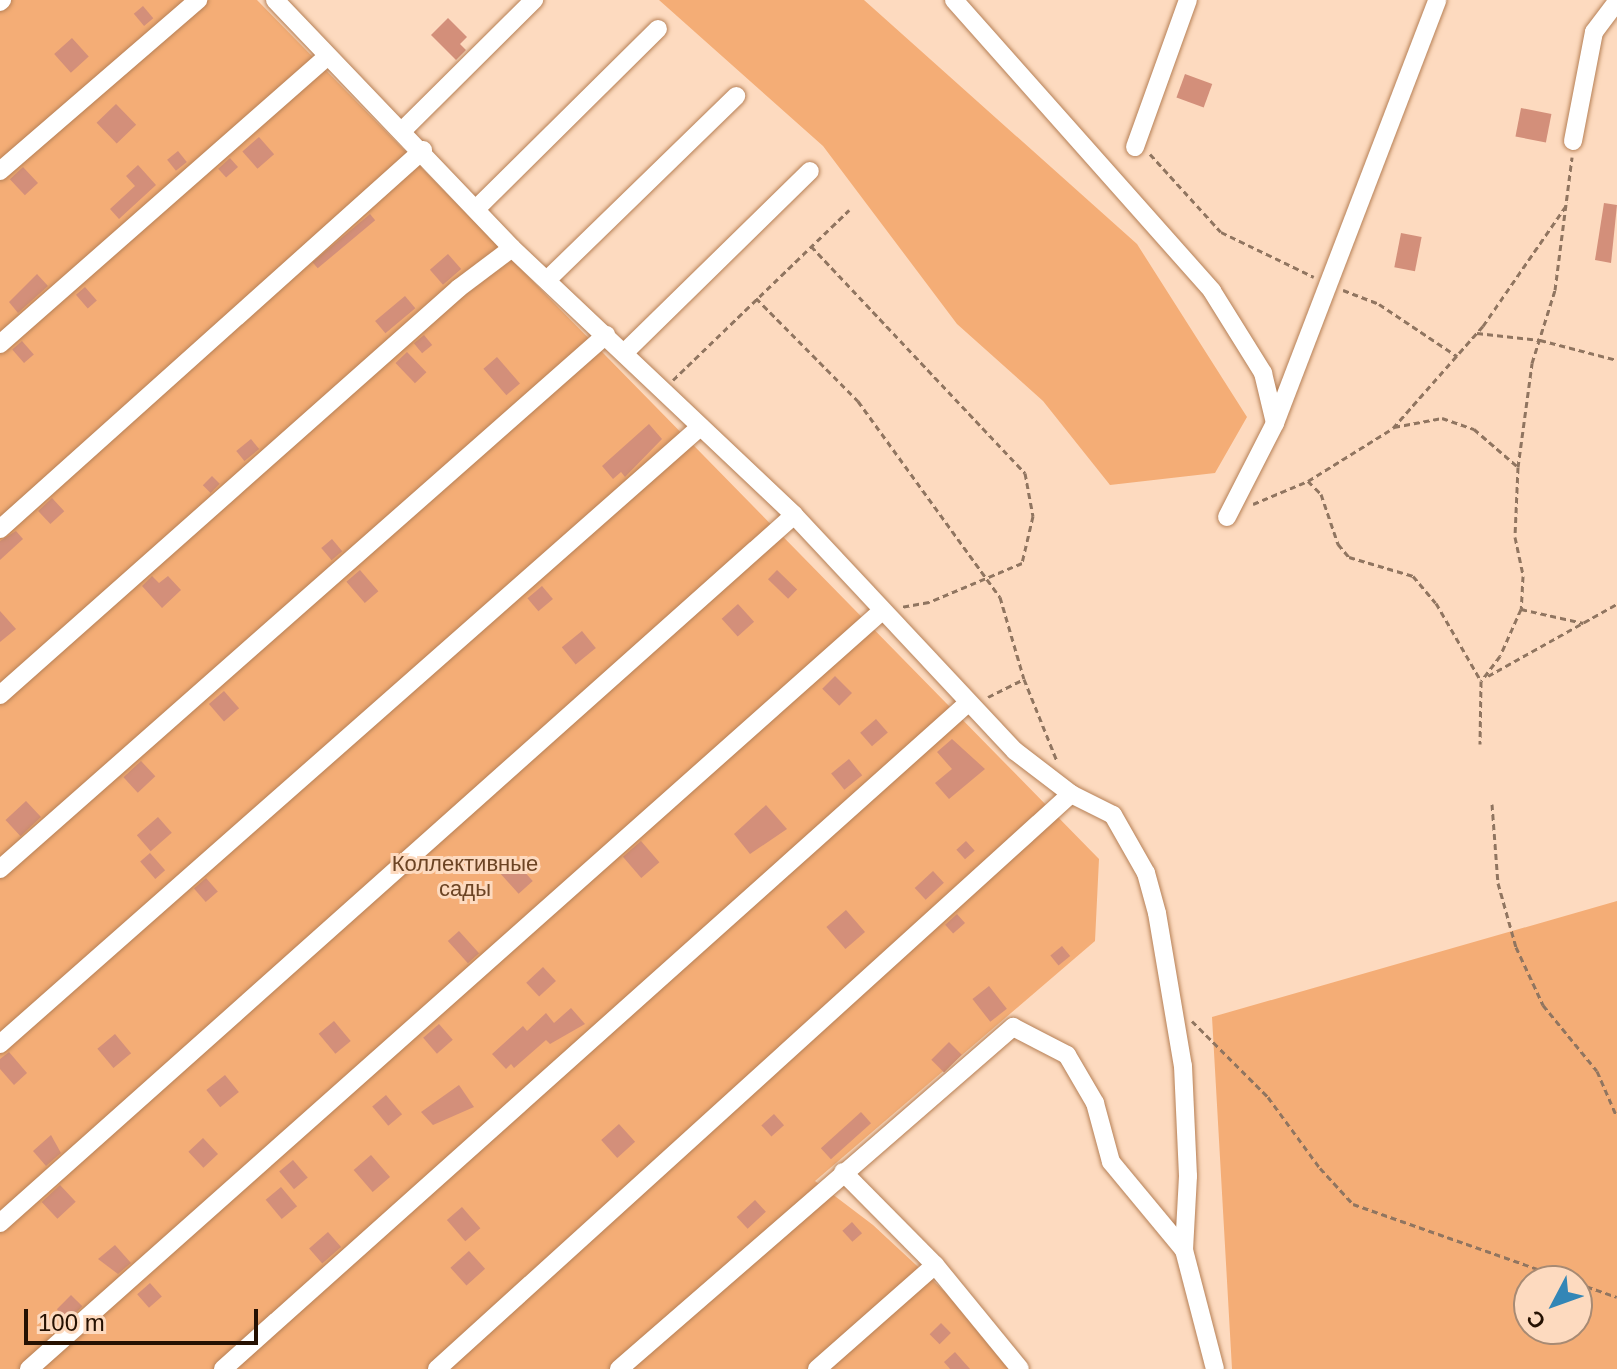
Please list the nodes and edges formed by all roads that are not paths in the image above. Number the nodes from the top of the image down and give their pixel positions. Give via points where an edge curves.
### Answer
1 (198, 0) edge
2 (275, 0) edge
3 (534, 0) edge
4 (954, 0) edge
5 (1188, 0) edge
6 (1437, 0) edge
7 (1617, 1) edge
8 (658, 29) dead end
9 (326, 58) junction
10 (736, 96) dead end
11 (403, 130) junction
12 (1573, 141) road end
13 (1135, 147) road end
14 (423, 150) junction
15 (0, 171) edge
16 (810, 171) dead end
17 (476, 209) junction
18 (512, 248) junction
19 (547, 280) junction
20 (606, 335) junction
21 (0, 344) edge
22 (624, 353) junction
23 (1275, 423) junction
24 (699, 428) junction
25 (794, 515) junction
26 (1227, 517) road end
27 (0, 529) edge
28 (882, 611) junction
29 (0, 695) edge
30 (968, 703) junction
31 (1071, 794) junction
32 (0, 869) edge
33 (0, 1044) edge
34 (843, 1172) junction
35 (0, 1223) edge
36 (1184, 1250) junction
37 (935, 1265) junction
38 (1217, 1364) edge
39 (29, 1369) edge
40 (223, 1369) edge
41 (437, 1369) edge
42 (619, 1369) edge
43 (817, 1369) edge
44 (1020, 1369) edge

1 - 15 street
2 - 9 street
3 - 11 street
4 - 23 street via 1212,291 1263,373
5 - 13 street
6 - 23 street
7 - 12 street via 1594,32
8 - 17 street
9 - 11 street
9 - 21 street
10 - 19 street
11 - 14 street
14 - 17 street
14 - 27 street
16 - 22 street
17 - 18 street
18 - 19 street
18 - 29 street via 401,339
19 - 20 street
20 - 22 street
20 - 32 street
22 - 24 street
23 - 26 street
24 - 25 street
24 - 33 street
25 - 28 street
25 - 35 street
28 - 30 street
28 - 39 street
30 - 31 street via 1015,751
30 - 40 street
31 - 36 street via 1113,815 1146,873 1157,913 1183,1066 1188,1176
31 - 41 street
34 - 36 street via 1013,1027 1067,1055 1095,1103 1111,1162
34 - 37 street
34 - 42 street
36 - 38 street
37 - 43 street
37 - 44 street

